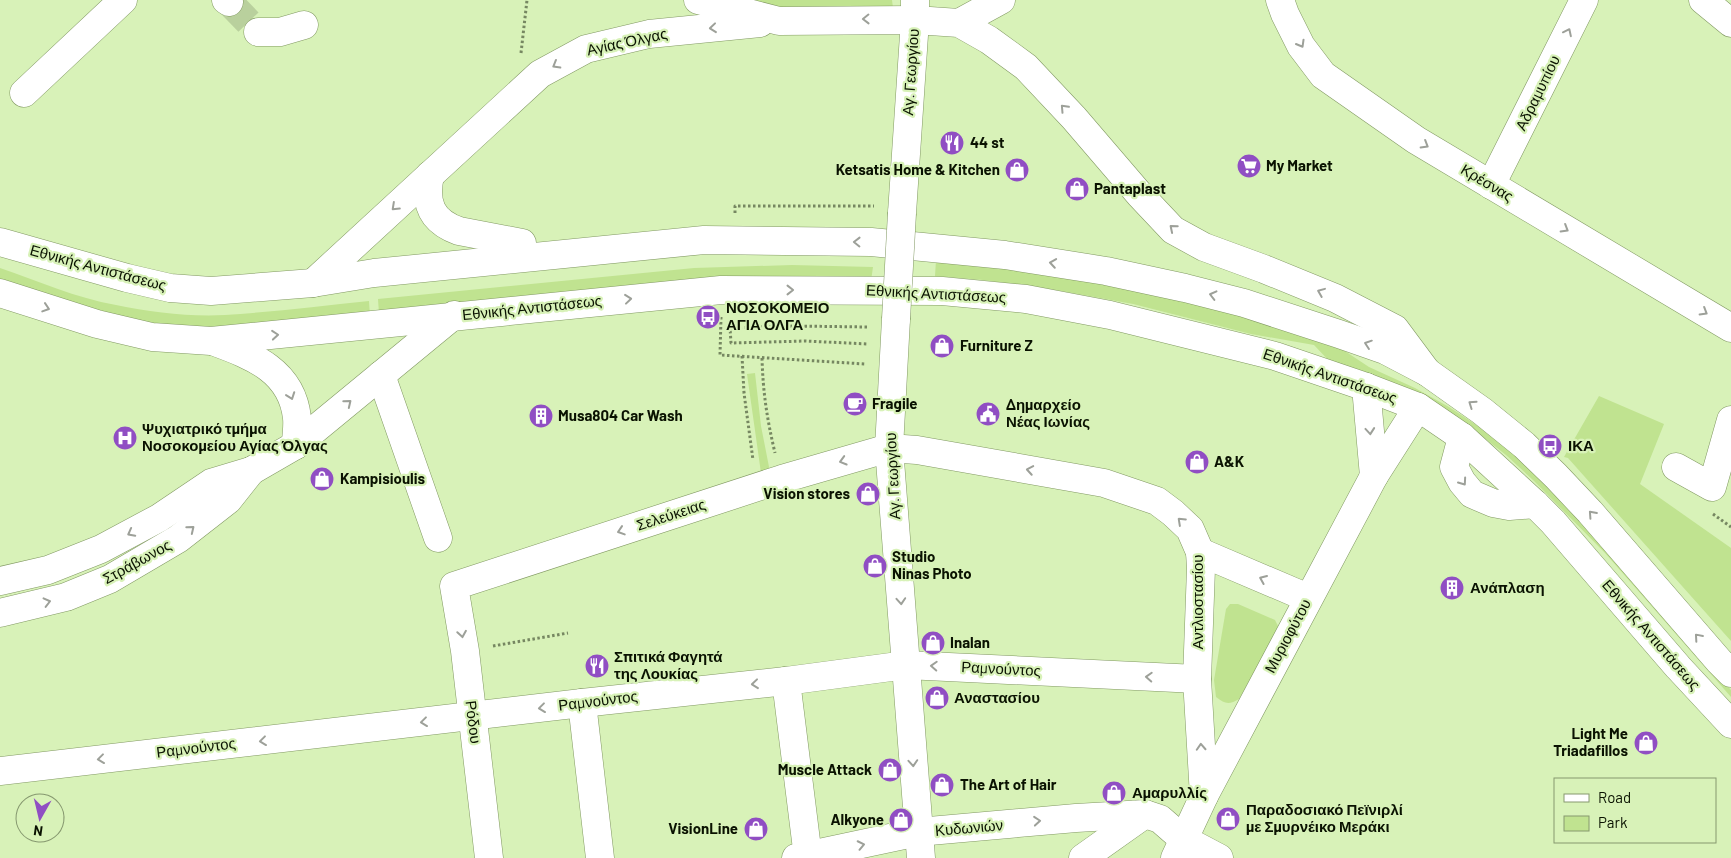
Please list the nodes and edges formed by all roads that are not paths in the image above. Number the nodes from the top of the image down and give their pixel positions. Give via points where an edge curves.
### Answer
1 (123, 0) edge
2 (698, 0) edge
3 (1001, 0) edge
4 (1280, 0) edge
5 (1584, 0) edge
6 (1702, 0) edge
7 (915, 10) edge
8 (779, 21) junction
9 (959, 23) junction
10 (1731, 23) edge
11 (304, 25) dead end
12 (258, 32) dead end
13 (24, 93) dead end
14 (430, 175) junction
15 (1491, 186) junction
16 (0, 242) edge
17 (522, 243) dead end
18 (313, 283) junction
19 (0, 293) edge
20 (454, 316) junction
21 (1731, 328) edge
22 (211, 341) junction
23 (1427, 372) junction
24 (381, 375) junction
25 (1366, 386) junction
26 (1418, 407) junction
27 (1731, 420) edge
28 (296, 445) junction
29 (890, 448) junction
30 (1676, 466) dead end
31 (251, 470) junction
32 (1374, 476) junction
33 (438, 538) dead end
34 (1200, 552) junction
35 (0, 581) edge
36 (454, 586) joint
37 (1308, 598) junction
38 (0, 613) edge
39 (906, 665) junction
40 (1731, 673) edge
41 (1198, 679) junction
42 (786, 680) junction
43 (582, 703) junction
44 (473, 716) junction
45 (1731, 724) edge
46 (0, 771) edge
47 (1204, 796) junction
48 (1145, 814) junction
49 (920, 845) edge
50 (1179, 848) edge
51 (802, 857) edge
52 (489, 858) edge
53 (600, 858) edge
54 (1082, 858) edge
55 (1219, 858) edge

1 - 13 street
2 - 8 street, Αγίας Όλγας
3 - 9 street
4 -> 15 street, Κρέσνας via 1301,46 1323,75 1416,140
15 -> 5 street, Αδραμυπίου
6 - 10 street
7 -> 8 street, Αγίας Όλγας
7 - 9 street, Αγίας Όλγας
7 - 29 street, Αγ. Γεωργίου, bridge
8 -> 14 street, Αγίας Όλγας via 649,34 586,49 540,74
23 -> 9 street via 1395,329 1335,298 1204,247 1173,230 1026,67
11 - 12 street via 280,32
14 - 17 street via 427,189 430,208 450,228
14 -> 18 street, Αγίας Όλγας
15 -> 21 street, Κρέσνας
16 - 18 street, Εθνικής Αντιστάσεως via 170,288 211,291
23 -> 18 street, Εθνικής Αντιστάσεως via 1385,350 1339,334 1244,303 1185,288 1106,271 1004,255 871,242 704,240 374,273
19 -> 22 street, Εθνικής Αντιστάσεως via 98,324 152,337
22 -> 20 street, Εθνικής Αντιστάσεως
20 - 24 street, Στράβωνος
20 -> 25 street, Εθνικής Αντιστάσεως via 721,290 942,292 1026,300 1110,314 1275,356
22 -> 28 street via 244,352 272,369 284,381 297,417
40 -> 23 street, Εθνικής Αντιστάσεως via 1556,476 1482,411
28 -> 24 street, Στράβωνος
24 - 33 street
25 - 26 street, Εθνικής Αντιστάσεως
25 -> 32 street
26 - 32 street, Μυριοφύτου
26 -> 45 street, Εθνικής Αντιστάσεως via 1462,437 1535,504
27 - 30 street via 1712,487
28 - 31 street, Στράβωνος
34 -> 29 street, Αντλιοστασίου via 1190,529 1173,513 1157,502 1104,484 917,450
29 -> 36 street, Σελεύκειας via 769,482
29 -> 39 street, Αγ. Γεωργίου
31 -> 35 street, Στράβωνος via 211,483 159,518 101,549 48,570
38 -> 31 street, Στράβωνος via 66,598 110,579 178,540 228,500
32 - 37 street, Μυριοφύτου
37 -> 34 street
34 - 41 street, Αντλιοστασίου
36 -> 44 street, Ρόδου
37 - 47 street, Μυριοφύτου
41 -> 39 street, Ραμνούντος
39 - 42 street, Ραμνούντος
39 -> 49 street, Αγ. Γεωργίου
47 -> 41 street, Αντλιοστασίου
42 -> 43 street, Ραμνούντος
42 - 51 street
43 -> 44 street, Ραμνούντος
43 - 53 street
44 -> 46 street, Ραμνούντος
44 - 52 street, Ρόδου
47 - 50 street, Αντλιοστασίου
49 -> 48 street, Κυδωνιών via 1076,818
48 - 50 street via 1160,819
48 - 54 street
51 -> 49 street, Κυδωνιών
50 - 55 street

